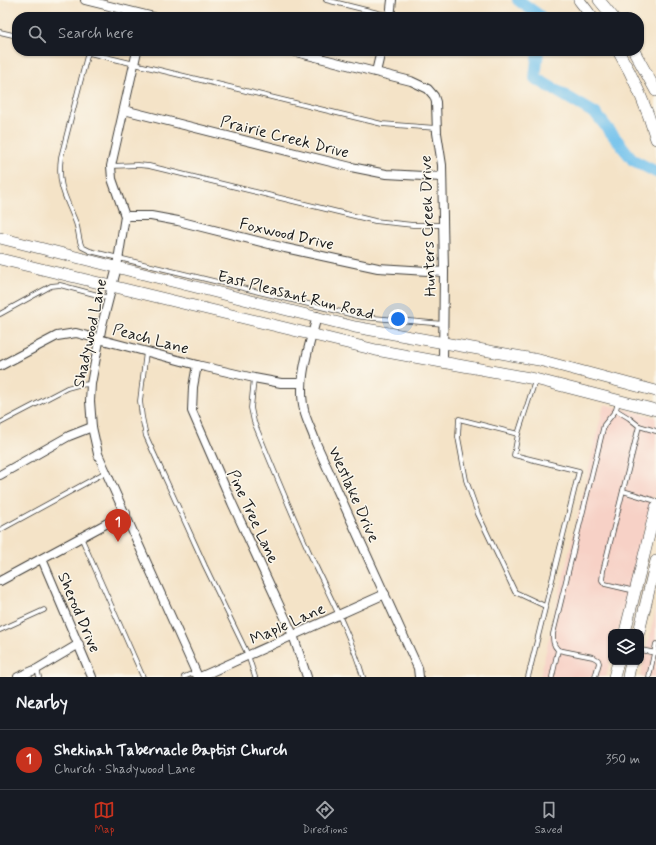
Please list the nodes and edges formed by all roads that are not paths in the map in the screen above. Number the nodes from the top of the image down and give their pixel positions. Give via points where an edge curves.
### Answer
1 (85, 0) edge
2 (326, 0) edge
3 (392, 0) edge
4 (578, 0) edge
5 (599, 0) edge
6 (132, 12) edge
7 (374, 12) edge
8 (390, 12) edge
9 (588, 12) edge
10 (609, 12) edge
11 (0, 32) edge
12 (12, 35) edge
13 (87, 56) edge
14 (103, 56) edge
15 (136, 56) edge
16 (312, 56) edge
17 (380, 56) edge
18 (621, 56) edge
19 (637, 56) edge
20 (134, 64) junction
21 (376, 72) junction
22 (656, 89) edge
23 (641, 94) junction
24 (124, 110) junction
25 (436, 128) junction
26 (656, 139) edge
27 (111, 166) junction
28 (442, 178) junction
29 (125, 216) junction
30 (443, 226) junction
31 (0, 238) edge
32 (0, 258) edge
33 (118, 262) junction
34 (444, 272) junction
35 (113, 286) junction
36 (109, 298) junction
37 (0, 314) edge
38 (317, 316) junction
39 (444, 324) junction
40 (312, 334) junction
41 (100, 339) junction
42 (444, 344) junction
43 (146, 351) junction
44 (539, 360) junction
45 (443, 362) junction
46 (197, 365) junction
47 (0, 366) edge
48 (254, 378) junction
49 (535, 379) junction
50 (302, 383) junction
51 (91, 384) junction
52 (656, 391) edge
53 (617, 405) junction
54 (656, 410) edge
55 (0, 423) edge
56 (639, 426) junction
57 (92, 427) junction
58 (656, 431) edge
59 (518, 434) junction
60 (106, 471) junction
61 (0, 475) edge
62 (623, 491) junction
63 (656, 501) edge
64 (656, 507) edge
65 (126, 513) junction
66 (0, 530) edge
67 (81, 537) junction
68 (42, 559) junction
69 (656, 561) edge
70 (0, 581) edge
71 (635, 591) junction
72 (385, 594) junction
73 (545, 606) junction
74 (44, 610) dead end
75 (338, 615) junction
76 (626, 629) edge
77 (640, 629) edge
78 (0, 630) edge
79 (293, 635) junction
80 (79, 644) junction
81 (656, 644) edge
82 (558, 650) junction
83 (644, 651) edge
84 (655, 653) edge
85 (248, 655) junction
86 (617, 665) edge
87 (630, 665) edge
88 (38, 673) edge
89 (198, 675) edge
90 (18, 677) edge
91 (92, 677) edge
92 (143, 677) edge
93 (184, 677) edge
94 (255, 677) edge
95 (307, 677) edge
96 (363, 677) edge
97 (419, 677) edge
98 (528, 677) edge
99 (552, 677) edge
100 (595, 677) edge
101 (614, 677) edge
102 (628, 677) edge
103 (648, 677) edge

1 - 6 street
2 - 7 lane
3 - 8 street
4 - 9 main road
5 - 10 main road
11 - 12 lane
13 - 33 lane via 61,157 60,182 76,223 82,247
14 - 20 lane
15 - 20 street, Shadywood Lane
16 - 21 street, Hunters Creek Drive
17 - 21 street
18 - 23 main road
19 - 22 main road
20 - 24 street, Shadywood Lane
20 - 25 lane via 382,124
21 - 25 street, Hunters Creek Drive via 411,81 428,89 436,102
22 - 23 street
23 - 26 main road
24 - 27 street, Shadywood Lane
24 - 28 street, Prairie Creek Drive via 351,167 386,174
25 - 28 street, Hunters Creek Drive
27 - 29 street, Shadywood Lane via 112,179
27 - 30 lane via 149,166 375,221
28 - 30 street, Hunters Creek Drive
29 - 33 street, Shadywood Lane
29 - 34 street, Foxwood Drive via 151,216 178,221 378,268
30 - 34 street, Hunters Creek Drive
31 - 33 main road, East Pleasant Run Road
32 - 35 main road
33 - 35 street, Shadywood Lane
33 - 38 main road, East Pleasant Run Road
33 - 39 lane via 362,317
34 - 39 street, Hunters Creek Drive
35 - 36 street, Shadywood Lane
35 - 40 main road
36 - 37 lane via 60,285 51,286
36 - 41 street, Shadywood Lane
38 - 40 street, Westlake Drive
38 - 42 main road, East Pleasant Run Road via 355,327
39 - 42 street, Hunters Creek Drive
40 - 45 main road via 376,350
40 - 50 street, Westlake Drive
41 - 43 street, Peach Lane
41 - 47 street, Peach Lane via 76,333 57,336
41 - 51 street, Shadywood Lane
42 - 44 main road, East Pleasant Run Road
42 - 45 street, Hunters Creek Drive
43 - 46 street, Peach Lane
43 - 85 lane via 140,401 146,436
44 - 49 main road
44 - 52 main road, East Pleasant Run Road
45 - 49 main road
46 - 48 street, Peach Lane
46 - 79 street, Pine Tree Lane via 192,411
48 - 50 street, Peach Lane via 281,383
48 - 75 lane via 251,408 254,422 291,513
49 - 53 main road
49 - 59 lane
50 - 72 street, Westlake Drive via 305,414 316,443
51 - 55 lane via 67,388
51 - 57 street, Shadywood Lane
53 - 54 main road
53 - 56 lane
53 - 82 lane via 604,425 553,634 552,641
56 - 58 lane
56 - 62 lane
57 - 60 street, Shadywood Lane via 98,454
57 - 61 street via 69,436
59 - 73 lane via 514,455 579,471
59 - 73 lane via 459,419 458,437 465,473 478,514 515,592
60 - 65 street, Shadywood Lane
60 - 66 lane
62 - 63 lane
62 - 71 lane via 602,580 605,584
64 - 71 main road
65 - 67 street
65 - 89 street, Shadywood Lane
67 - 68 street
67 - 92 lane
68 - 70 street
68 - 80 street, Sherod Drive
69 - 77 main road
71 - 76 main road
72 - 75 street, Maple Lane
72 - 97 street, Westlake Drive via 418,668
73 - 98 lane
74 - 78 lane
75 - 79 street, Maple Lane
75 - 96 lane
79 - 85 street, Maple Lane
79 - 95 street, Pine Tree Lane
80 - 88 street
80 - 91 street, Sherod Drive
81 - 84 lane
82 - 99 lane
82 - 100 lane via 598,660
83 - 84 lane
84 - 103 lane
85 - 89 street, Maple Lane
85 - 94 lane
86 - 101 main road
87 - 102 main road
88 - 90 street
89 - 93 lane

